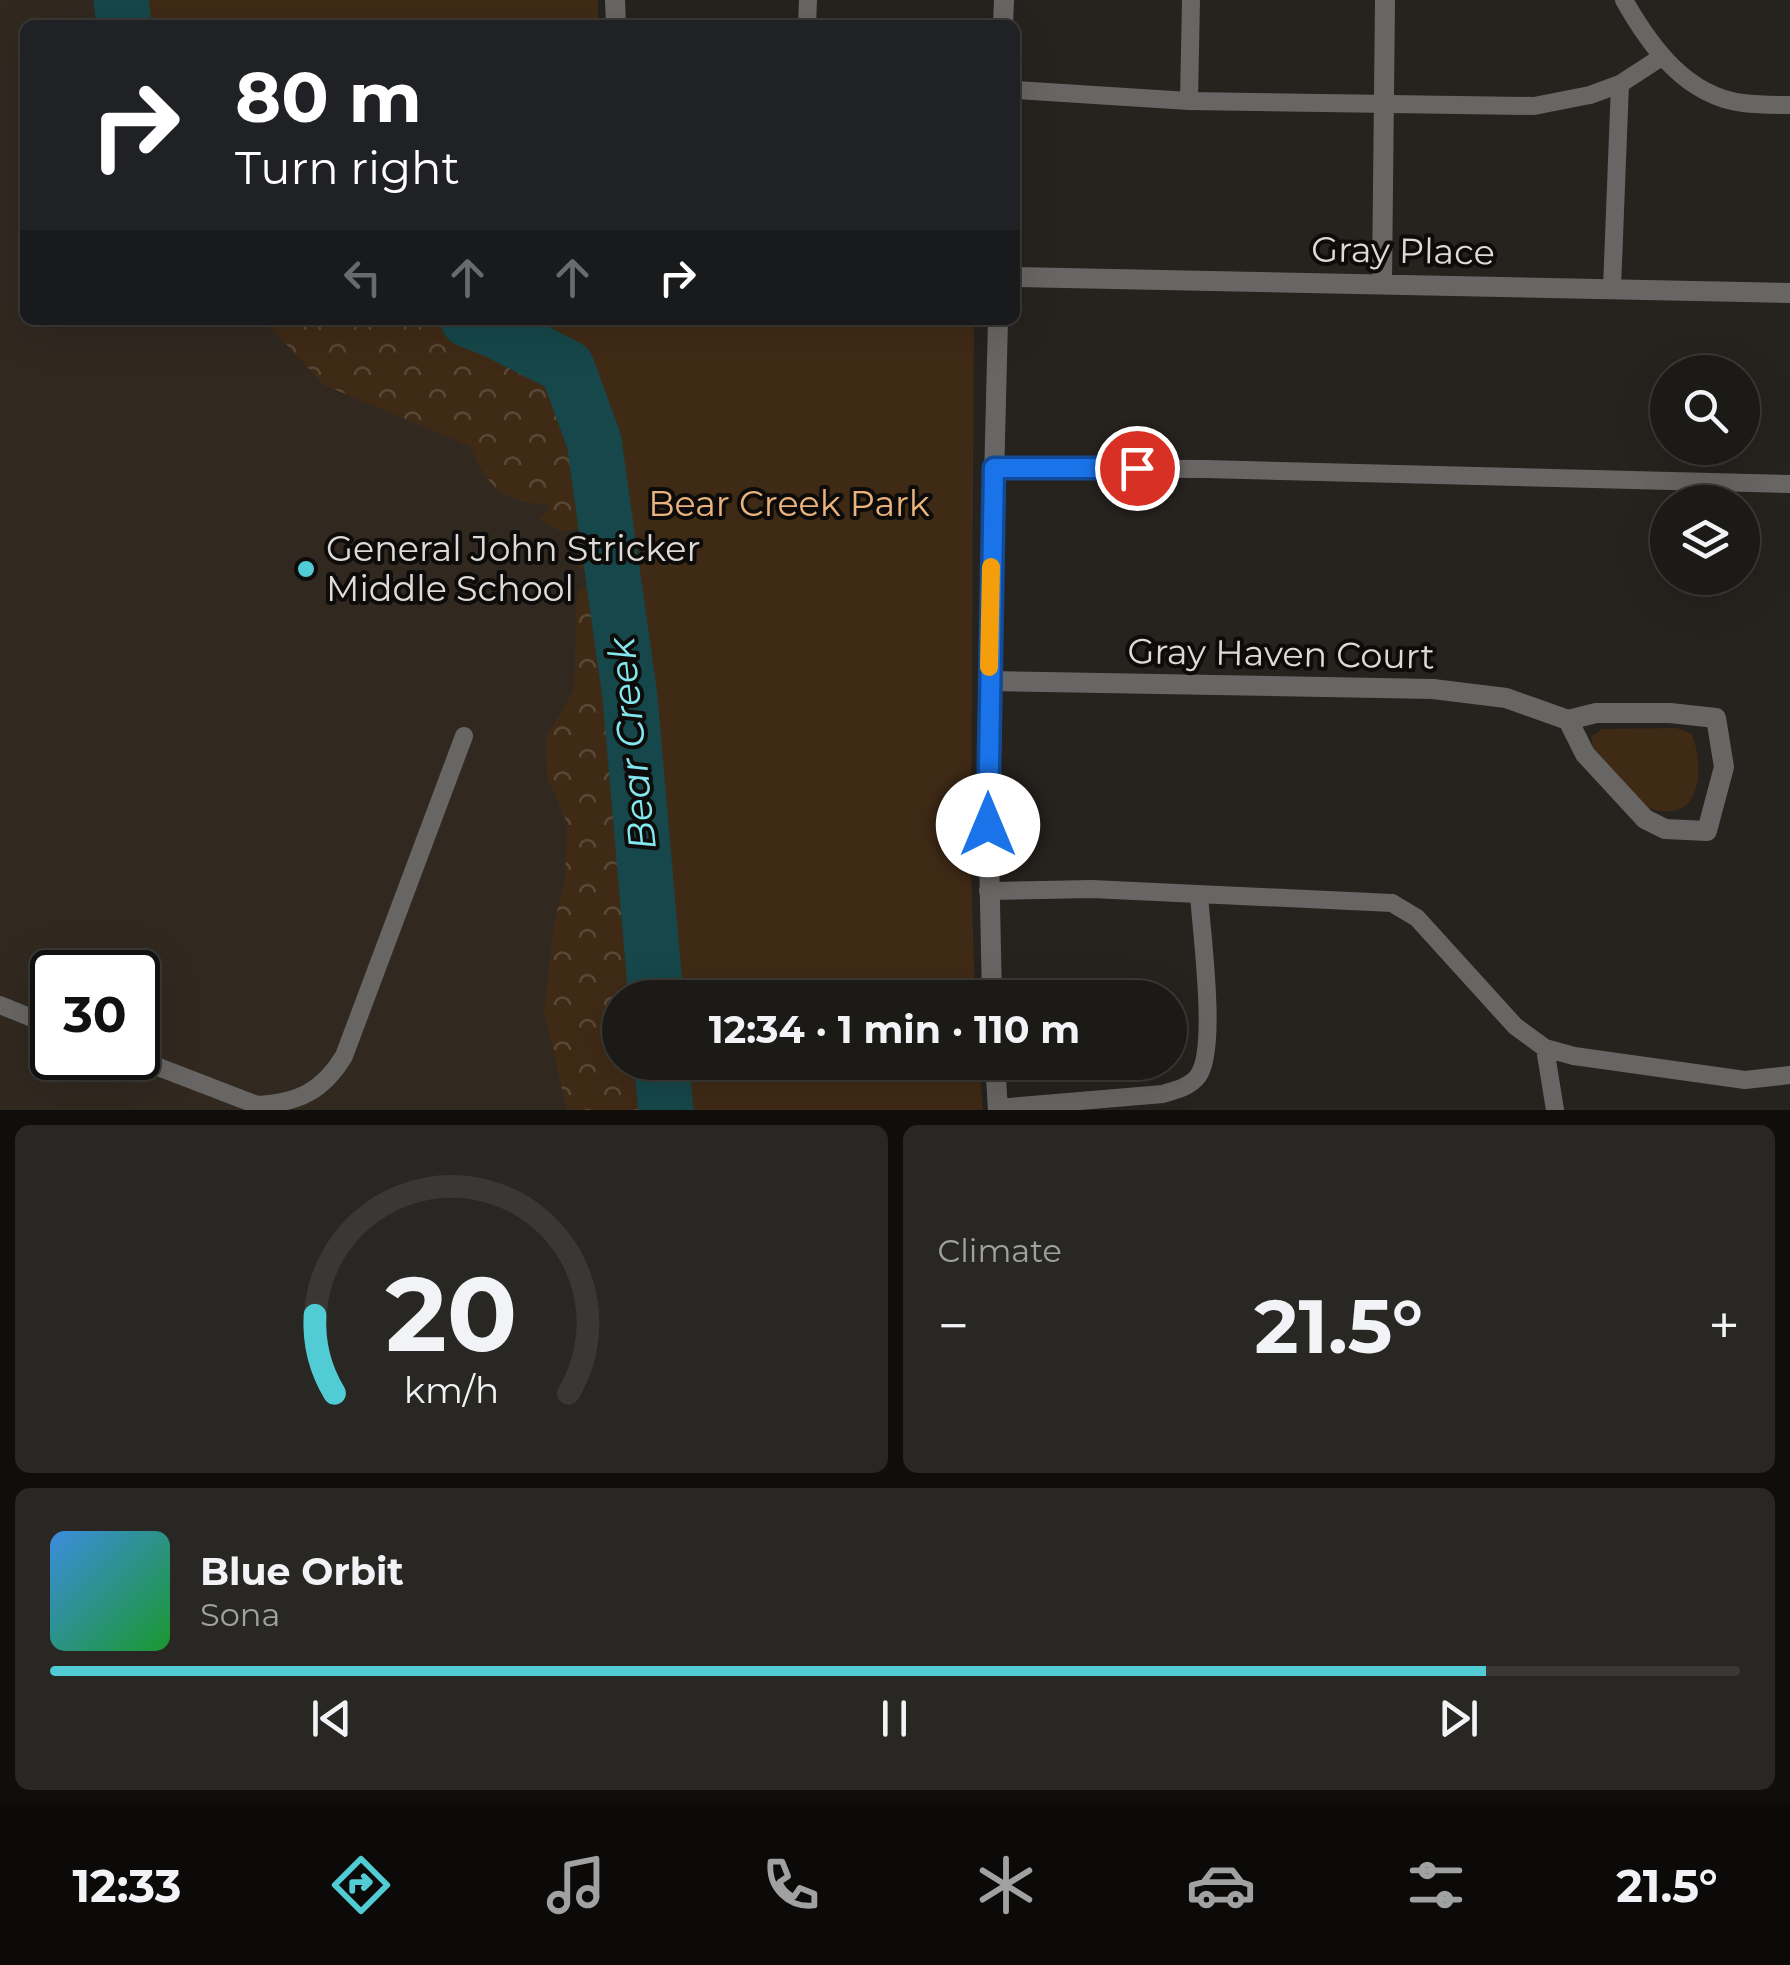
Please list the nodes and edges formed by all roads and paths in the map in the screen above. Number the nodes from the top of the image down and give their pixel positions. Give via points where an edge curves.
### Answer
1 (1191, 0) edge
2 (1386, 0) edge
3 (1624, 0) edge
4 (1660, 58) junction
5 (1620, 84) junction
6 (1020, 90) edge
7 (1189, 101) junction
8 (1384, 104) junction
9 (1790, 106) edge
10 (1020, 277) edge
11 (1382, 282) junction
12 (1612, 288) junction
13 (1790, 293) edge
14 (998, 325) edge
15 (994, 468) junction
16 (1790, 484) edge
17 (989, 681) junction
18 (1568, 720) junction
19 (464, 736) dead end
20 (988, 891) junction
21 (1199, 894) junction
22 (991, 980) edge
23 (0, 1005) edge
24 (30, 1017) edge
25 (1545, 1048) junction
26 (160, 1068) edge
27 (1790, 1075) edge
28 (996, 1080) edge
29 (256, 1107) edge
30 (998, 1109) edge
31 (1555, 1110) edge

1 - 7 lane
2 - 8 street
3 - 4 lane
4 - 5 lane
4 - 9 lane via 1715,95
5 - 8 lane via 1534,106
5 - 12 lane
6 - 7 lane
7 - 8 lane
8 - 11 street
10 - 11 street, Gray Place
11 - 12 street, Gray Place
12 - 13 street, Gray Place
14 - 15 street
15 - 16 lane
15 - 17 street
17 - 18 street, Gray Haven Court via 1434,689 1506,698
17 - 20 street
18 - 18 street, Gray Haven Court via 1596,713 1716,718 1724,767 1707,831 1665,828 1645,819 1586,754
19 - 29 lane via 344,1056 330,1079 304,1096
20 - 21 lane
20 - 22 street
21 - 25 lane via 1392,903 1417,918 1515,1026
21 - 30 lane via 1208,1035 1198,1077 1163,1094
23 - 24 lane
25 - 27 lane via 1745,1080
25 - 31 lane
26 - 29 lane
28 - 30 street

